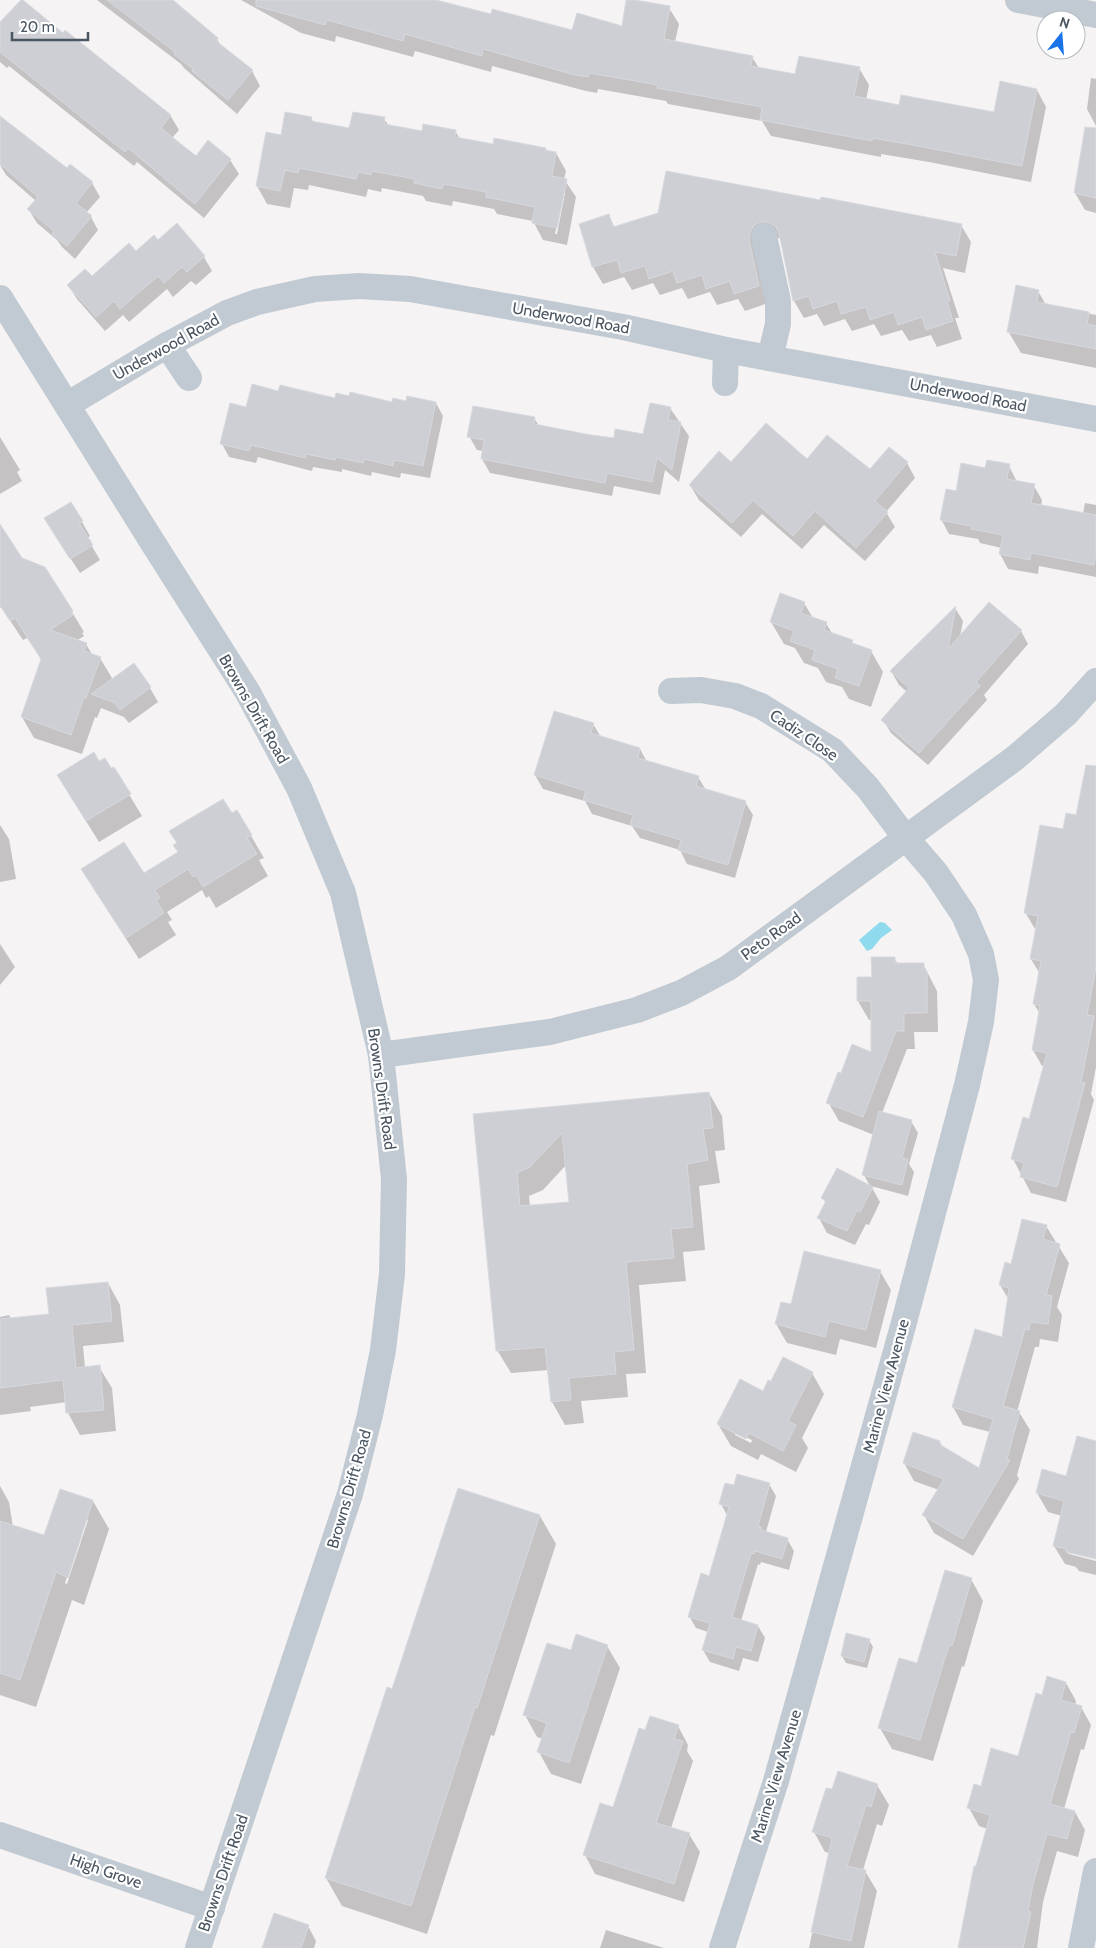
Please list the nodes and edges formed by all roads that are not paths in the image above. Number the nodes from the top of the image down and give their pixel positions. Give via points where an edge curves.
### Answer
1 (1018, 0) edge
2 (1096, 15) edge
3 (764, 236) dead end
4 (0, 298) edge
5 (167, 345) junction
6 (726, 350) junction
7 (770, 358) junction
8 (189, 378) dead end
9 (725, 383) dead end
10 (67, 405) junction
11 (1096, 420) edge
12 (1096, 681) edge
13 (671, 691) dead end
14 (905, 837) junction
15 (381, 1055) junction
16 (0, 1835) edge
17 (1096, 1871) edge
18 (212, 1908) junction
19 (198, 1948) edge
20 (722, 1948) edge
21 (1081, 1948) edge

1 - 2 street
3 - 7 street via 778,301 778,324
4 - 10 street, Browns Drift Road
5 - 6 street, Underwood Road via 228,313 257,302 315,289 359,286 410,289 623,327
5 - 8 street
5 - 10 street, Underwood Road
6 - 7 street, Underwood Road
6 - 9 street
7 - 11 street, Underwood Road
10 - 15 street, Browns Drift Road via 247,691 298,788 343,893
12 - 14 street, Peto Road via 1066,714 1016,758
13 - 14 street, Cadiz Close via 701,690 735,696 760,706 832,750 868,788
14 - 15 street, Peto Road via 728,968 681,992 636,1010 550,1032
14 - 20 street, Marine View Avenue via 936,873 964,915 981,954 986,980 981,1022 967,1085 810,1660 776,1781
15 - 18 street, Browns Drift Road via 394,1179 392,1274 383,1350 350,1494
16 - 18 street, High Grove
17 - 21 street
18 - 19 street, Browns Drift Road

